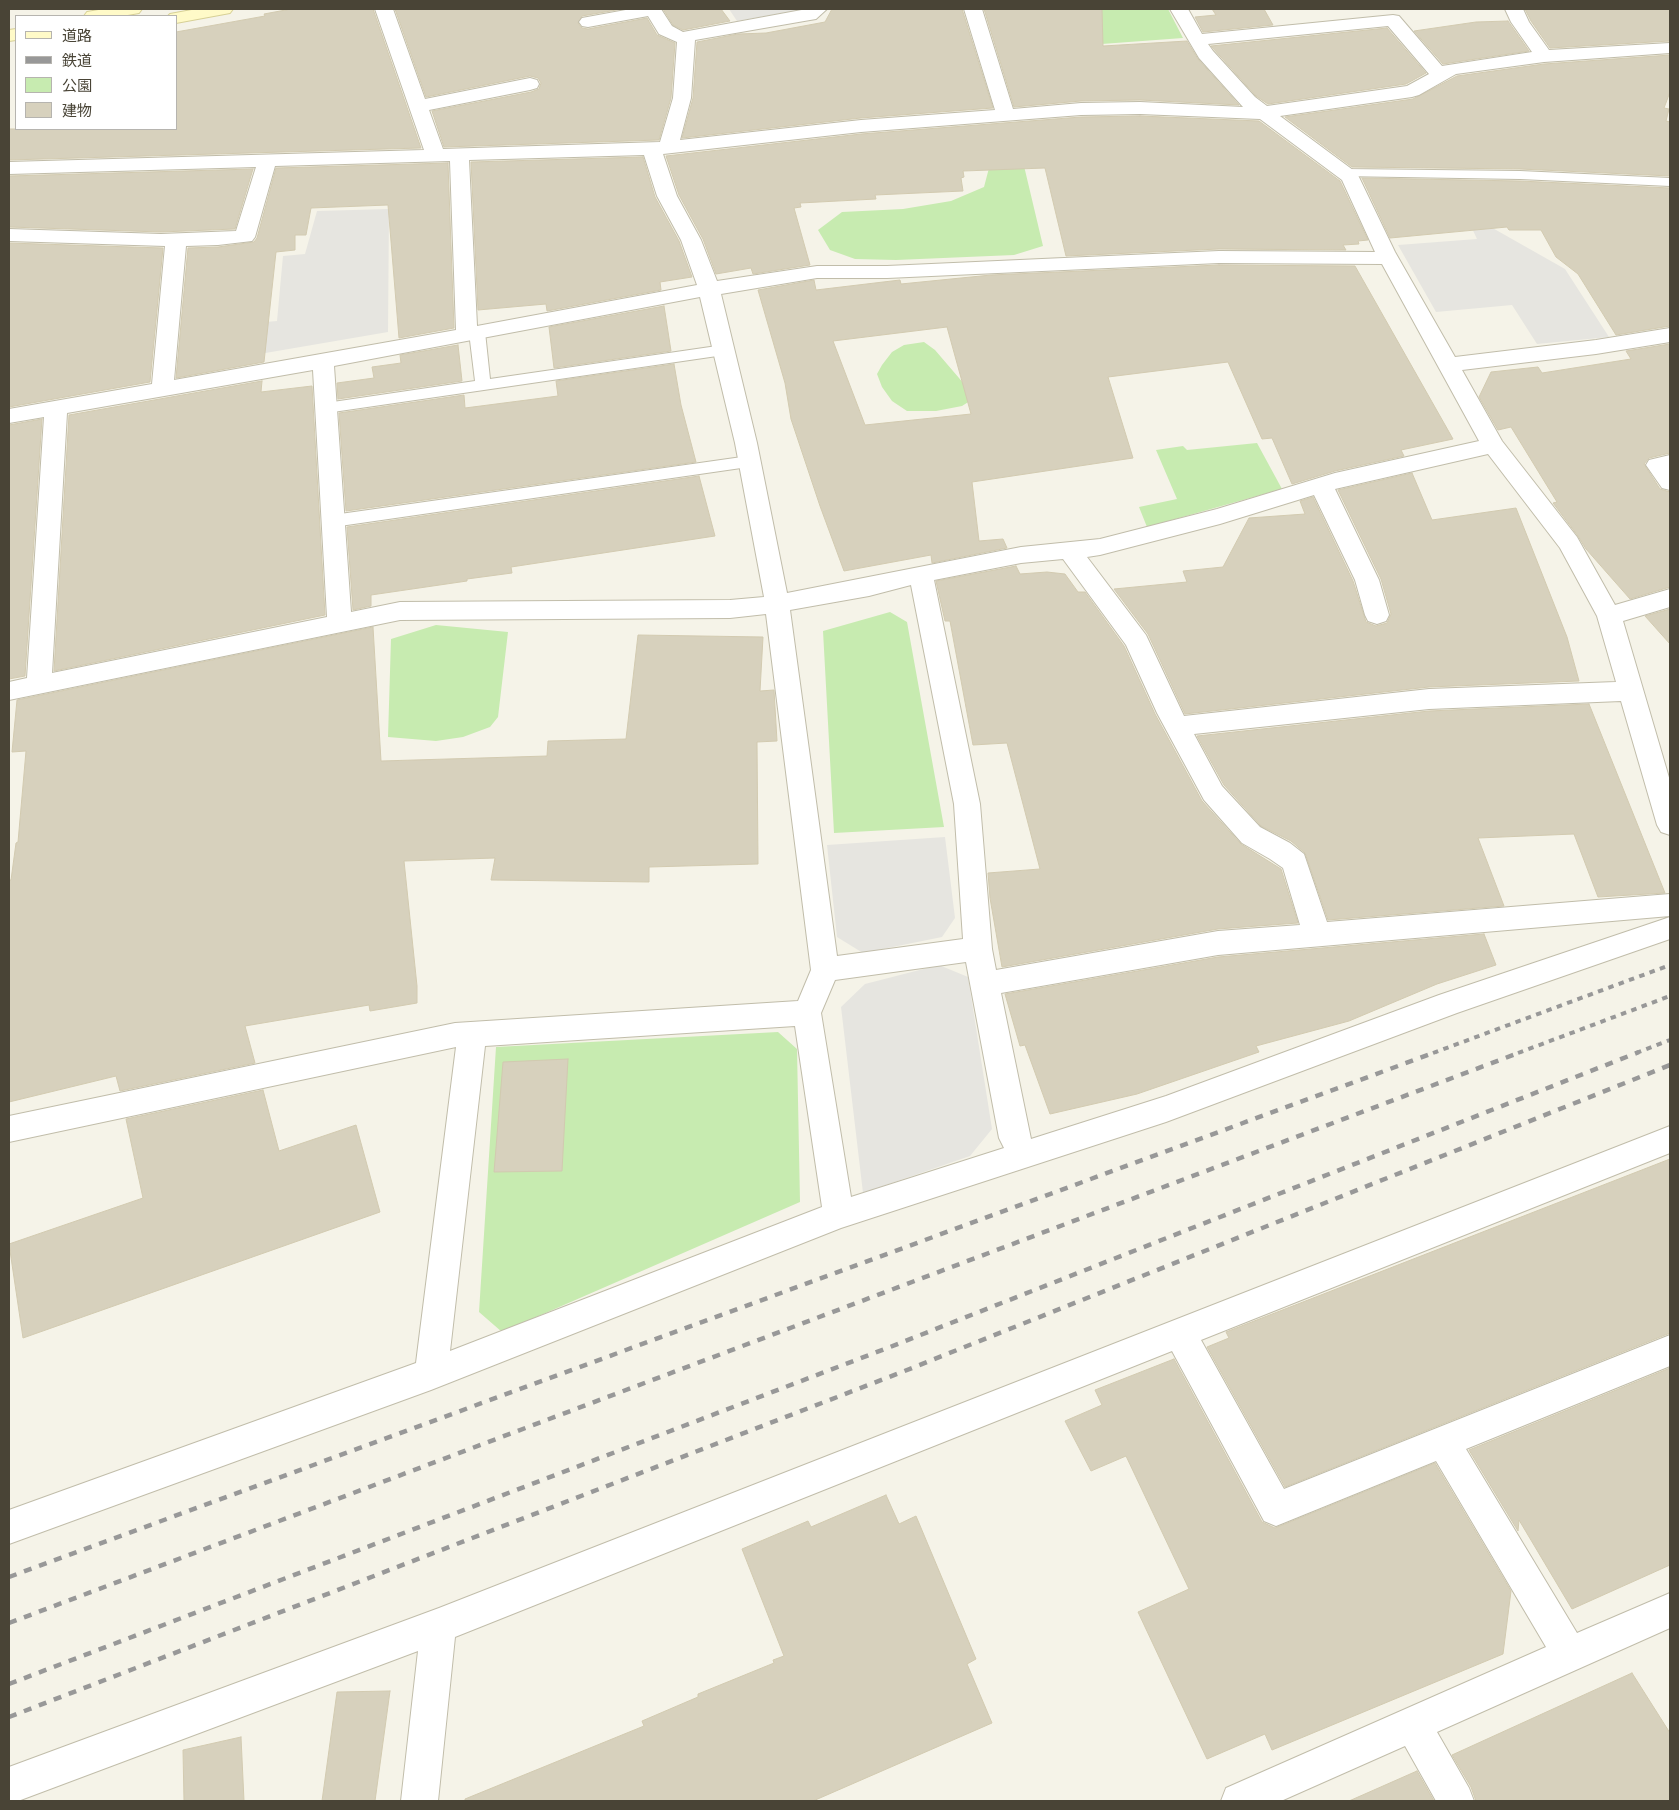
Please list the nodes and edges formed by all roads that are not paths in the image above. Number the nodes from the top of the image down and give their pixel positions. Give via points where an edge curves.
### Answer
1 (133, 9) edge
2 (224, 9) edge
3 (384, 9) edge
4 (818, 9) edge
5 (973, 9) edge
6 (1179, 9) edge
7 (1514, 9) edge
8 (99, 15) edge
9 (178, 18) edge
10 (588, 22) dead end
11 (686, 40) junction
12 (1198, 40) junction
13 (1670, 48) edge
14 (1544, 56) junction
15 (1440, 76) junction
16 (530, 84) dead end
17 (419, 106) junction
18 (1261, 113) junction
19 (1006, 115) junction
20 (660, 149) junction
21 (459, 155) junction
22 (436, 156) junction
23 (267, 161) junction
24 (9, 168) edge
25 (1346, 173) junction
26 (1670, 182) edge
27 (9, 236) edge
28 (176, 240) junction
29 (1389, 258) junction
30 (709, 289) junction
31 (472, 333) junction
32 (1670, 335) edge
33 (724, 350) junction
34 (323, 360) junction
35 (1450, 365) junction
36 (483, 384) junction
37 (162, 389) junction
38 (56, 408) junction
39 (326, 408) junction
40 (9, 416) edge
41 (1493, 445) junction
42 (749, 462) junction
43 (1670, 463) edge
44 (1670, 482) edge
45 (1321, 485) junction
46 (334, 521) junction
47 (1069, 550) junction
48 (921, 574) junction
49 (1670, 598) edge
50 (777, 604) junction
51 (1377, 615) dead end
52 (1609, 616) junction
53 (340, 623) junction
54 (39, 685) junction
55 (9, 691) edge
56 (1631, 691) junction
57 (1177, 726) junction
58 (1670, 825) edge
59 (1670, 905) edge
60 (1670, 928) edge
61 (1315, 934) junction
62 (978, 949) junction
63 (825, 970) junction
64 (984, 984) junction
65 (807, 1013) junction
66 (472, 1035) junction
67 (9, 1128) edge
68 (1670, 1139) edge
69 (1024, 1156) junction
70 (840, 1215) junction
71 (1180, 1334) junction
72 (1670, 1350) edge
73 (431, 1374) junction
74 (1443, 1442) junction
75 (9, 1527) edge
76 (1670, 1610) edge
77 (439, 1626) junction
78 (1570, 1654) junction
79 (1413, 1724) junction
80 (9, 1786) edge
81 (420, 1801) edge
82 (1238, 1801) edge
83 (1456, 1801) edge

1 - 8 street
2 - 9 street
3 - 17 street
4 - 11 street via 810,15 691,35
5 - 19 street
6 - 12 street
7 - 14 street
10 - 11 street via 654,10 665,30
11 - 20 street via 682,98
12 - 15 street via 1393,20
12 - 18 street via 1206,54
13 - 14 street
14 - 15 street via 1451,70
15 - 18 street via 1412,91
16 - 17 street
17 - 22 street
18 - 19 street via 1140,108
18 - 25 street
19 - 20 street via 861,126
20 - 21 street
20 - 30 street via 668,196 691,240
21 - 22 street
21 - 31 street
22 - 23 street
23 - 24 street
23 - 28 street via 245,237
25 - 26 lane via 1520,175
25 - 29 street
27 - 28 street
28 - 37 street
29 - 30 street via 1219,257 887,272 817,272
29 - 35 street
30 - 31 street
30 - 33 street
31 - 34 street
31 - 36 lane
32 - 35 street
33 - 36 lane
33 - 42 street
34 - 37 street
34 - 39 street
35 - 41 street
36 - 39 lane
37 - 38 street
38 - 40 street
38 - 54 street
39 - 46 street
41 - 45 street
41 - 52 street via 1569,543
42 - 46 lane
42 - 50 street
43 - 44 street via 1658,465
45 - 47 street via 1174,528 1100,547
45 - 51 street via 1367,580
46 - 53 street
47 - 48 street
47 - 57 street via 1137,641
48 - 50 street
48 - 62 street via 967,804
49 - 52 street
50 - 53 street via 730,609 400,611
50 - 63 street
52 - 56 street
53 - 54 street
54 - 55 street
56 - 57 street via 1429,699
56 - 58 street
57 - 61 street via 1213,793 1251,836 1294,862
59 - 61 street
60 - 69 street via 1449,1004 1166,1109
61 - 64 street via 1218,943
62 - 63 street
62 - 64 street
63 - 65 street
64 - 69 street via 1014,1138
65 - 66 street
65 - 70 street
66 - 67 street
66 - 73 street
68 - 71 street
69 - 70 street
70 - 73 street
71 - 74 street via 1276,1509
71 - 77 street
72 - 74 street
73 - 75 street
74 - 78 street
76 - 78 street
77 - 80 street
77 - 81 street
78 - 79 street
79 - 82 street
79 - 83 street

